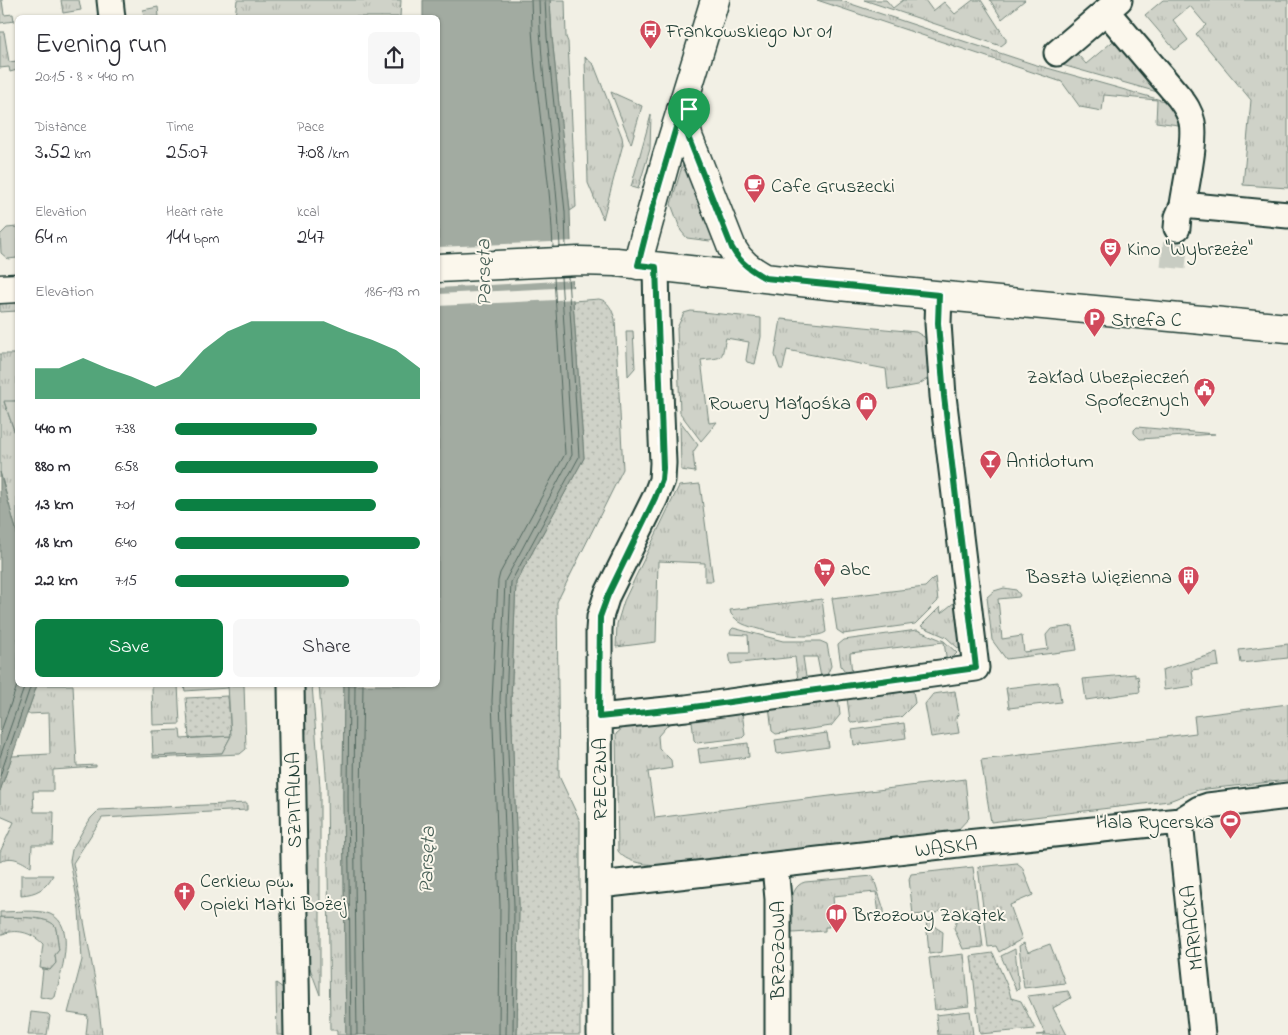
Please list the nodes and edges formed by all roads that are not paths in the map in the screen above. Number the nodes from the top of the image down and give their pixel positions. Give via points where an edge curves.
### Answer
1 (110, 0) edge
2 (715, 0) edge
3 (1112, 6) edge
4 (112, 15) edge
5 (1057, 52) dead end
6 (681, 110) junction
7 (1288, 215) edge
8 (647, 266) junction
9 (440, 268) edge
10 (765, 278) junction
11 (15, 288) edge
12 (0, 289) edge
13 (939, 295) junction
14 (1288, 328) edge
15 (291, 687) edge
16 (599, 717) junction
17 (1288, 796) edge
18 (1180, 822) junction
19 (775, 866) junction
20 (600, 885) junction
21 (297, 1035) edge
22 (600, 1035) edge
23 (778, 1035) edge
24 (1202, 1035) edge

1 - 4 street
2 - 6 street
3 - 5 street
3 - 7 street via 1189,112 1193,136 1180,217
6 - 8 street via 652,210
6 - 10 street via 689,139 732,248 748,268
8 - 9 street via 579,261
8 - 10 street
8 - 16 street, RZECZNA via 662,480 600,617
10 - 13 street
11 - 12 street
13 - 14 street
13 - 16 street via 944,396 976,668
15 - 21 street, SZPITALNA
16 - 20 street, RZECZNA
17 - 18 street, WĄSKA via 1199,808
18 - 19 street, WĄSKA
18 - 24 street, MARIACKA
19 - 20 street, WĄSKA
19 - 23 street, BRZOZOWA
20 - 22 street, RZECZNA

